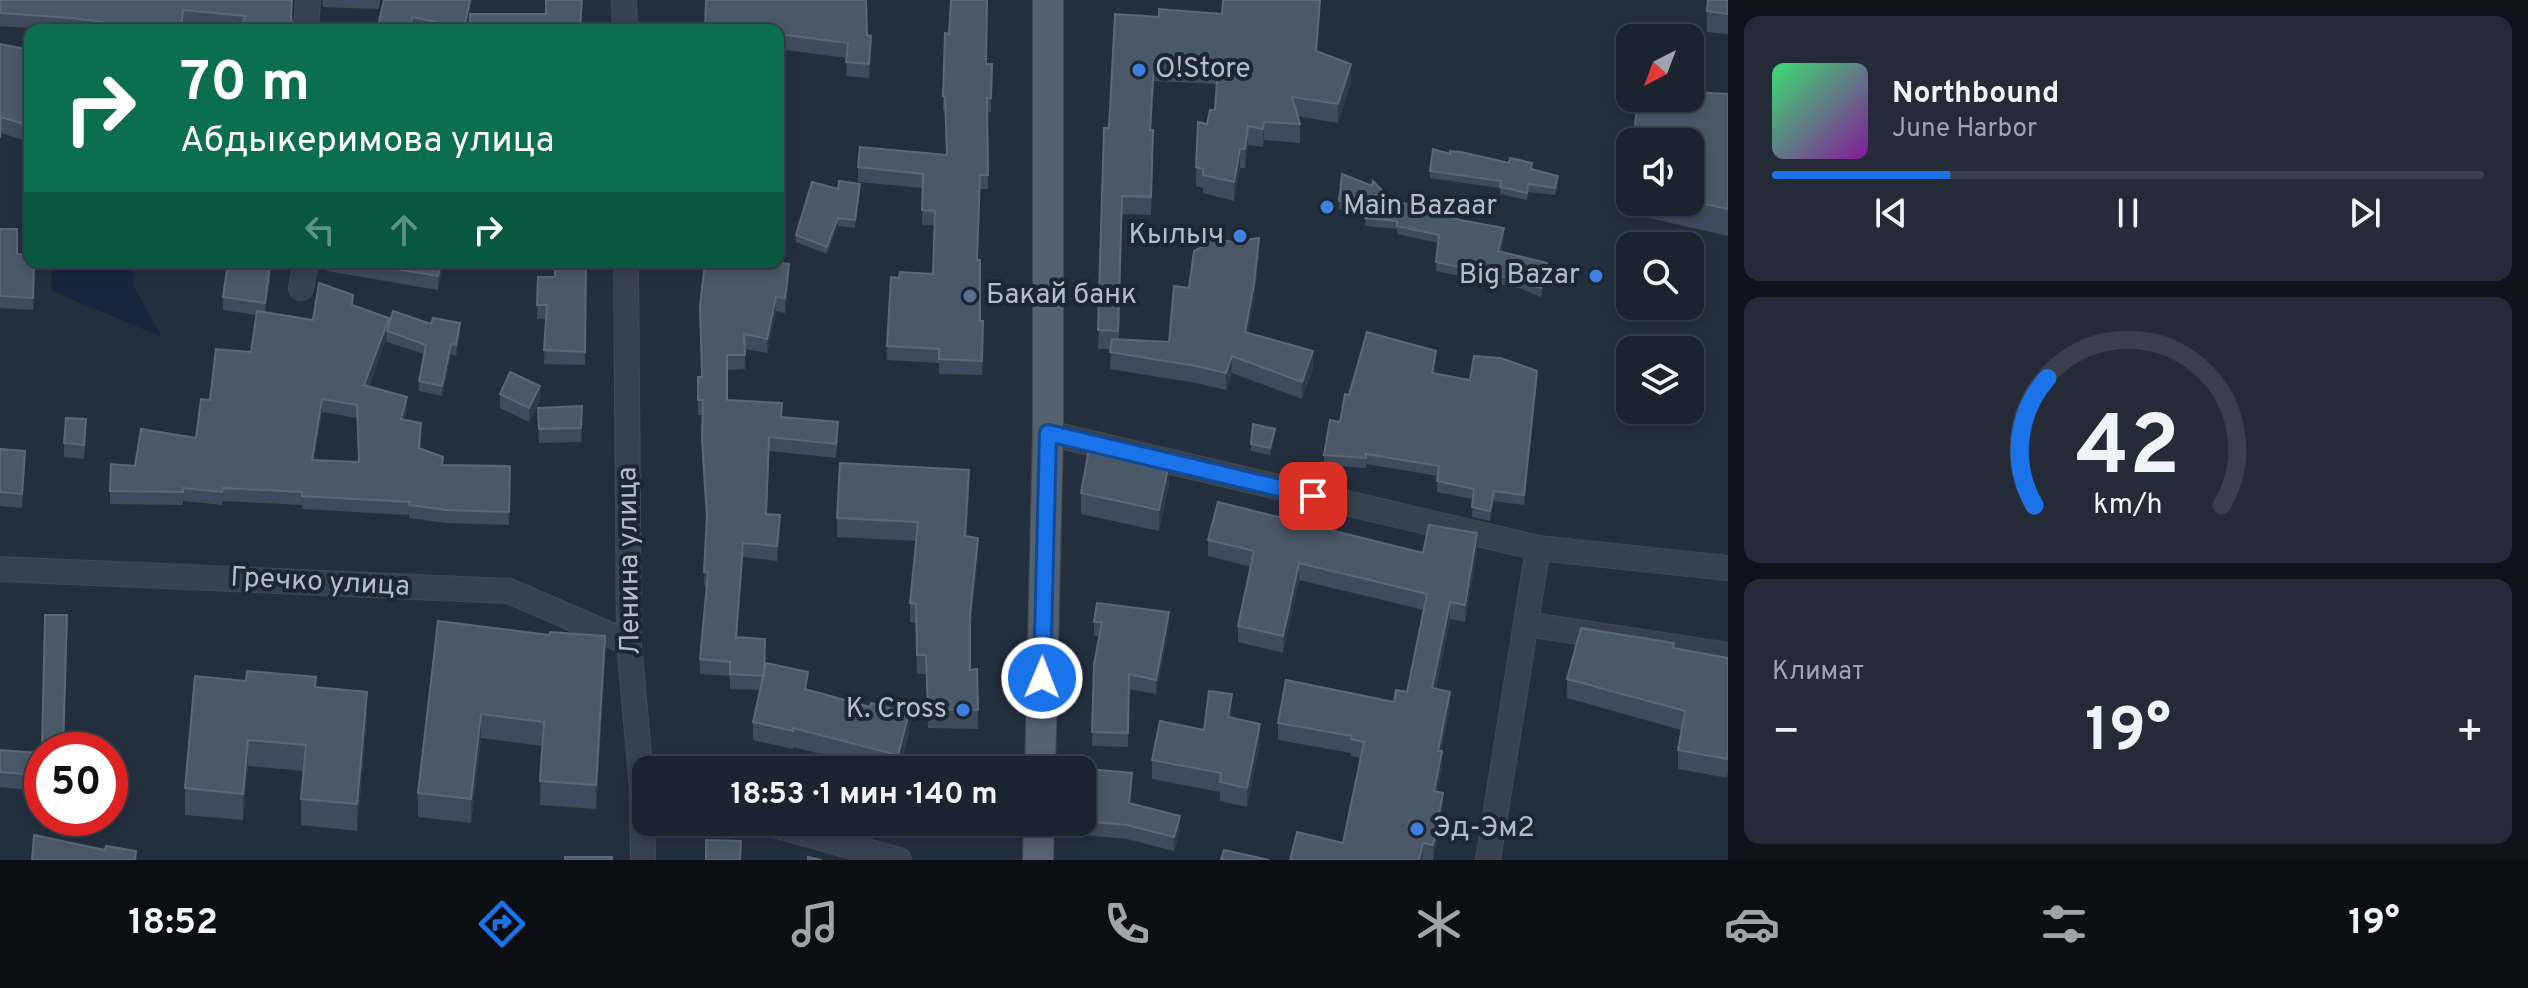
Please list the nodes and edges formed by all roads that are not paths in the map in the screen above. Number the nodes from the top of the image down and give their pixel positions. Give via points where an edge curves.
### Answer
1 (308, 0) edge
2 (624, 0) edge
3 (1048, 0) edge
4 (306, 24) edge
5 (625, 24) edge
6 (305, 268) edge
7 (626, 268) edge
8 (301, 288) dead end
9 (1048, 433) junction
10 (1538, 548) junction
11 (1728, 568) edge
12 (0, 569) edge
13 (1526, 624) junction
14 (629, 643) junction
15 (1728, 655) edge
16 (641, 756) edge
17 (1040, 756) edge
18 (643, 836) edge
19 (814, 836) edge
20 (1039, 836) edge
21 (643, 860) edge
22 (899, 860) edge
23 (1038, 860) edge
24 (1488, 860) edge

1 - 4 street
2 - 5 street
3 - 9 main road
6 - 8 street
7 - 14 street, Ленина улица
9 - 10 street
9 - 17 main road
10 - 11 street
10 - 13 street
12 - 14 street, Гречко улица via 509,591
13 - 15 street
13 - 24 street
14 - 16 street, Ленина улица
18 - 21 street, Ленина улица
19 - 22 street
20 - 23 main road

